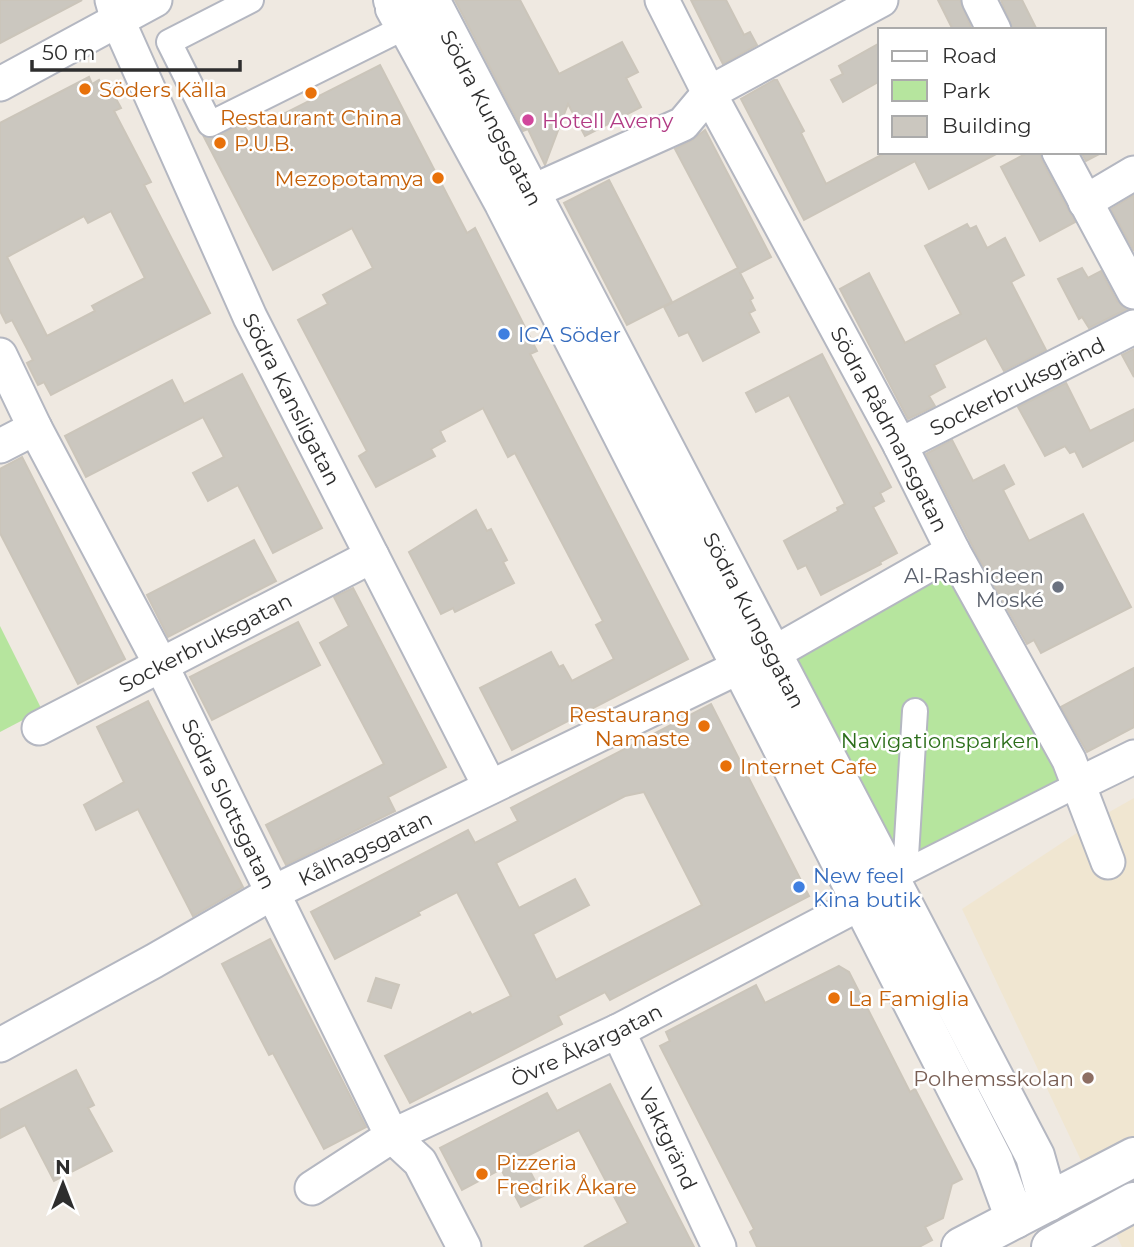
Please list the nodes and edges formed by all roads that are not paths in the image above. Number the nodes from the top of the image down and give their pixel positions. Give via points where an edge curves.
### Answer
1 (155, 0) edge
2 (251, 0) edge
3 (383, 0) edge
4 (393, 0) edge
5 (430, 0) edge
6 (662, 0) edge
7 (881, 0) edge
8 (979, 0) edge
9 (116, 11) edge
10 (993, 28) edge
11 (0, 84) edge
12 (709, 93) junction
13 (1060, 154) edge
14 (1134, 173) edge
15 (547, 185) dead end
16 (1085, 202) junction
17 (1134, 292) edge
18 (1134, 327) edge
19 (0, 355) edge
20 (35, 428) junction
21 (900, 445) junction
22 (0, 446) edge
23 (953, 551) junction
24 (372, 556) junction
25 (756, 660) junction
26 (161, 665) junction
27 (915, 711) dead end
28 (39, 728) dead end
29 (1134, 757) edge
30 (1079, 785) junction
31 (490, 787) junction
32 (1108, 862) dead end
33 (272, 892) junction
34 (861, 903) junction
35 (618, 1031) junction
36 (0, 1045) edge
37 (392, 1136) junction
38 (1134, 1157) edge
39 (312, 1188) dead end
40 (1134, 1202) edge
41 (1043, 1234) edge
42 (464, 1247) edge
43 (719, 1247) edge
44 (961, 1247) edge

1 - 9 street
2 - 3 street via 169,42 210,124 399,30
4 - 25 street, Södra Kungsgatan
5 - 25 street, Södra Kungsgatan
6 - 12 street, Södra Rådmansgatan
7 - 12 street
8 - 10 street
9 - 11 street
9 - 24 street, Södra Kansligatan via 250,317
12 - 15 street via 683,124
12 - 21 street, Södra Rådmansgatan
13 - 16 street
14 - 16 street
16 - 17 street
18 - 21 street, Sockerbruksgränd
19 - 20 street, Södra Slottsgatan
20 - 22 street
20 - 26 street, Södra Slottsgatan
21 - 23 street, Södra Rådmansgatan
23 - 25 street, Kålhagsgatan
23 - 30 street, Södra Rådmansgatan
24 - 26 street, Sockerbruksgatan
24 - 31 street, Södra Kansligatan
25 - 31 street, Kålhagsgatan
25 - 34 street, Södra Kungsgatan
25 - 41 street, Södra Kungsgatan via 1035,1156
26 - 28 street, Sockerbruksgatan
26 - 33 street, Södra Slottsgatan
27 - 30 street via 905,872
29 - 30 street
30 - 32 street, Södra Rådmansgatan
31 - 33 street, Kålhagsgatan
33 - 36 street, Kålhagsgatan
33 - 37 street, Södra Slottsgatan
34 - 35 street, Övre Åkargatan
34 - 41 street, Södra Kungsgatan via 1000,1174
35 - 37 street, Övre Åkargatan
35 - 43 street, Vaktgränd
37 - 39 street, Övre Åkargatan
37 - 42 street, Södra Slottsgatan via 420,1163
38 - 41 street
40 - 41 street
41 - 44 street

